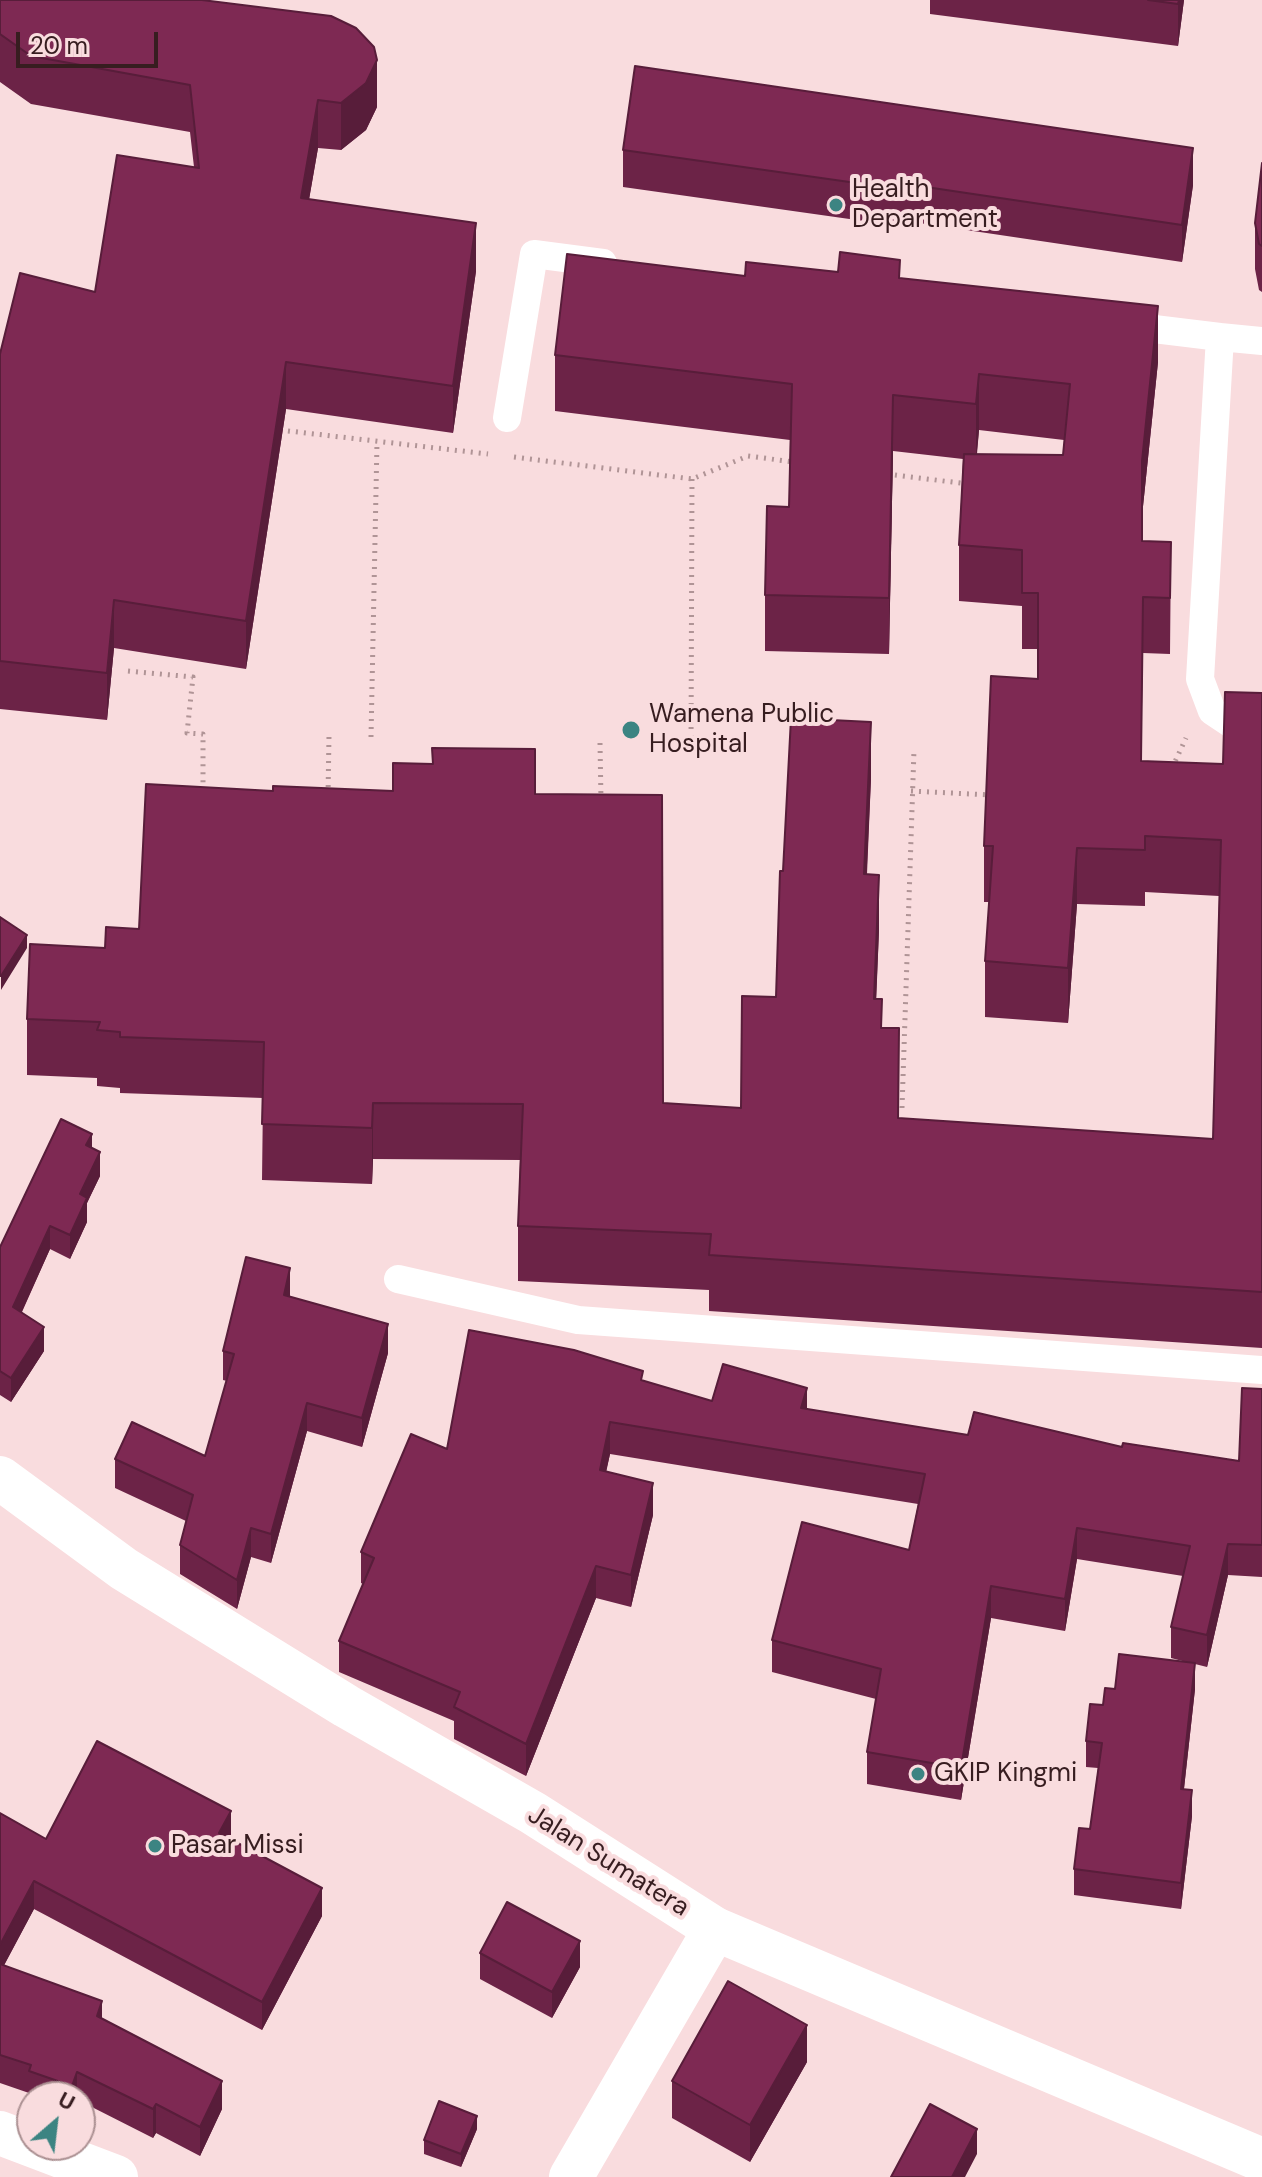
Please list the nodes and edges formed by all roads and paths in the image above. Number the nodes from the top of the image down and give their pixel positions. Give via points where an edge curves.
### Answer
1 (627, 266) edge
2 (1095, 322) edge
3 (1220, 337) junction
4 (1262, 341) edge
5 (507, 418) dead end
6 (269, 429) edge
7 (377, 442) junction
8 (491, 454) dead end
9 (507, 456) dead end
10 (807, 463) edge
11 (882, 473) edge
12 (692, 479) junction
13 (971, 485) edge
14 (128, 671) dead end
15 (1233, 725) junction
16 (1262, 725) edge
17 (329, 736) dead end
18 (371, 737) dead end
19 (600, 743) dead end
20 (691, 745) dead end
21 (914, 750) dead end
22 (1168, 776) edge
23 (911, 791) junction
24 (1003, 795) edge
25 (328, 807) edge
26 (203, 808) edge
27 (601, 816) edge
28 (902, 1108) edge
29 (398, 1279) dead end
30 (1262, 1370) edge
31 (0, 1478) edge
32 (715, 1929) junction
33 (0, 2133) edge
34 (1262, 2160) edge
35 (116, 2177) edge
36 (571, 2177) edge

1 - 5 lane via 534,254
2 - 3 lane
3 - 4 lane
3 - 15 lane via 1200,679 1212,711
6 - 7 path
7 - 8 path
7 - 18 path
9 - 12 path
10 - 12 path via 748,456
11 - 13 path
12 - 20 path
14 - 26 path via 193,677 187,733 203,734
15 - 16 lane
15 - 22 path via 1186,738
17 - 25 path
19 - 27 path
21 - 23 path
23 - 24 path
23 - 28 path
29 - 30 lane via 578,1320
31 - 32 main road, Jalan Sumatera via 124,1569 533,1813
32 - 34 main road, Jalan Sumatera
32 - 36 main road
33 - 35 main road

